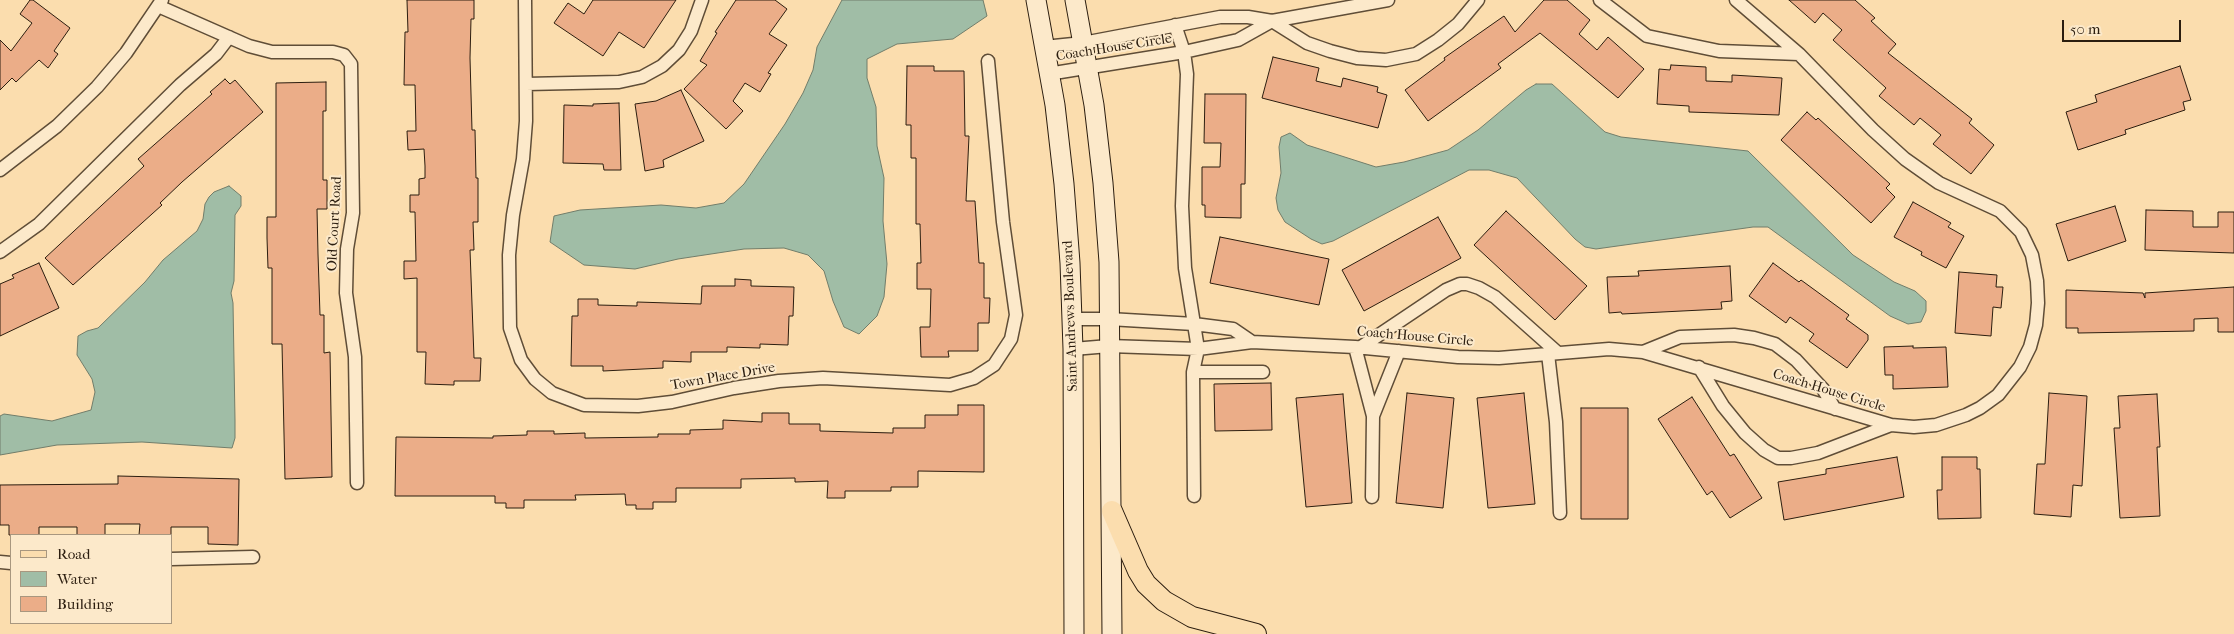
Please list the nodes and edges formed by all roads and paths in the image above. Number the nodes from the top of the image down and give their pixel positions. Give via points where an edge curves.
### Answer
1 (525, 0) edge
2 (702, 0) edge
3 (1036, 0) edge
4 (1075, 0) edge
5 (1388, 0) edge
6 (1478, 0) edge
7 (1600, 0) edge
8 (1736, 0) edge
9 (160, 3) edge
10 (1272, 21) junction
11 (1175, 25) junction
12 (229, 37) junction
13 (1083, 43) junction
14 (1044, 47) junction
15 (1184, 52) junction
16 (1799, 54) junction
17 (988, 61) dead end
18 (1087, 66) junction
19 (1048, 74) junction
20 (526, 84) junction
21 (0, 170) edge
22 (0, 252) edge
23 (1072, 319) junction
24 (1109, 319) junction
25 (1194, 324) junction
26 (1252, 342) junction
27 (1110, 346) junction
28 (1358, 347) junction
29 (1073, 349) junction
30 (1198, 349) junction
31 (1399, 351) junction
32 (1643, 352) junction
33 (1553, 353) junction
34 (1699, 367) junction
35 (1193, 372) junction
36 (1263, 372) dead end
37 (1835, 409) junction
38 (1374, 416) junction
39 (1891, 426) junction
40 (357, 483) dead end
41 (1194, 496) dead end
42 (1372, 497) dead end
43 (1112, 511) junction
44 (1560, 513) dead end
45 (254, 557) dead end
46 (172, 559) edge
47 (1074, 634) edge
48 (1112, 634) edge
49 (1256, 634) edge

1 - 20 street, Town Place Drive
2 - 20 street via 691,31 679,50 662,66 642,77 620,82
3 - 14 street, Saint Andrews Boulevard
4 - 13 street
5 - 10 street, Coach House Circle
6 - 10 street via 1458,24 1438,40 1416,54 1386,60 1357,58 1307,43
7 - 16 street via 1647,36 1719,51
8 - 16 street, Coach House Circle
9 - 12 street, Old Court Road
9 - 21 street via 126,53 97,87 57,126
10 - 11 street, Coach House Circle via 1220,16
10 - 15 street, Coach House Circle via 1238,40
11 - 13 street, Coach House Circle
11 - 15 street, Coach House Circle
12 - 22 street via 216,54 180,85 39,224
12 - 40 street, Old Court Road via 272,52 333,52 344,55 351,64 353,213 347,249 346,293 355,357
13 - 14 street, Coach House Circle
13 - 18 street
14 - 19 street, Saint Andrews Boulevard
15 - 18 street, Coach House Circle
15 - 25 street, Coach House Circle via 1187,74 1182,206 1185,268
16 - 39 street, Coach House Circle via 1905,159 1939,183 1989,205 2013,222 2028,243 2032,255 2037,280 2036,325 2030,347 2007,386 1980,408 1950,422 1914,427
17 - 20 street, Town Place Drive via 1003,222 1016,315 1011,339 994,365 974,378 950,385 823,378 779,381 638,406 596,406 566,399 545,389 527,370 516,350 509,317 509,255 524,148
18 - 19 street, Coach House Circle
18 - 24 street via 1103,183 1109,262
19 - 23 street, Saint Andrews Boulevard via 1064,184
23 - 24 street, Coach House Circle
23 - 29 street, Saint Andrews Boulevard
24 - 25 street, Coach House Circle
24 - 27 street
25 - 26 street, Coach House Circle via 1233,329
25 - 30 street, Coach House Circle
26 - 28 street, Coach House Circle
26 - 30 street, Coach House Circle
27 - 29 street, Coach House Circle
27 - 30 street, Coach House Circle
27 - 43 street
28 - 31 street, Coach House Circle
28 - 33 street via 1446,290 1467,284 1495,297
28 - 38 street
29 - 47 street, Saint Andrews Boulevard
30 - 35 street
31 - 33 street, Coach House Circle via 1458,358
31 - 38 street
32 - 33 street, Coach House Circle via 1609,349
32 - 34 street, Coach House Circle
32 - 37 street via 1680,337 1734,335 1775,344 1796,360 1823,389
33 - 44 street
34 - 37 street, Coach House Circle
34 - 39 street via 1723,406 1745,433 1778,458 1818,453
35 - 36 street
35 - 41 street
37 - 39 street, Coach House Circle
38 - 42 street
43 - 48 street
43 - 49 main road via 1138,571 1164,601 1192,617
45 - 46 street

